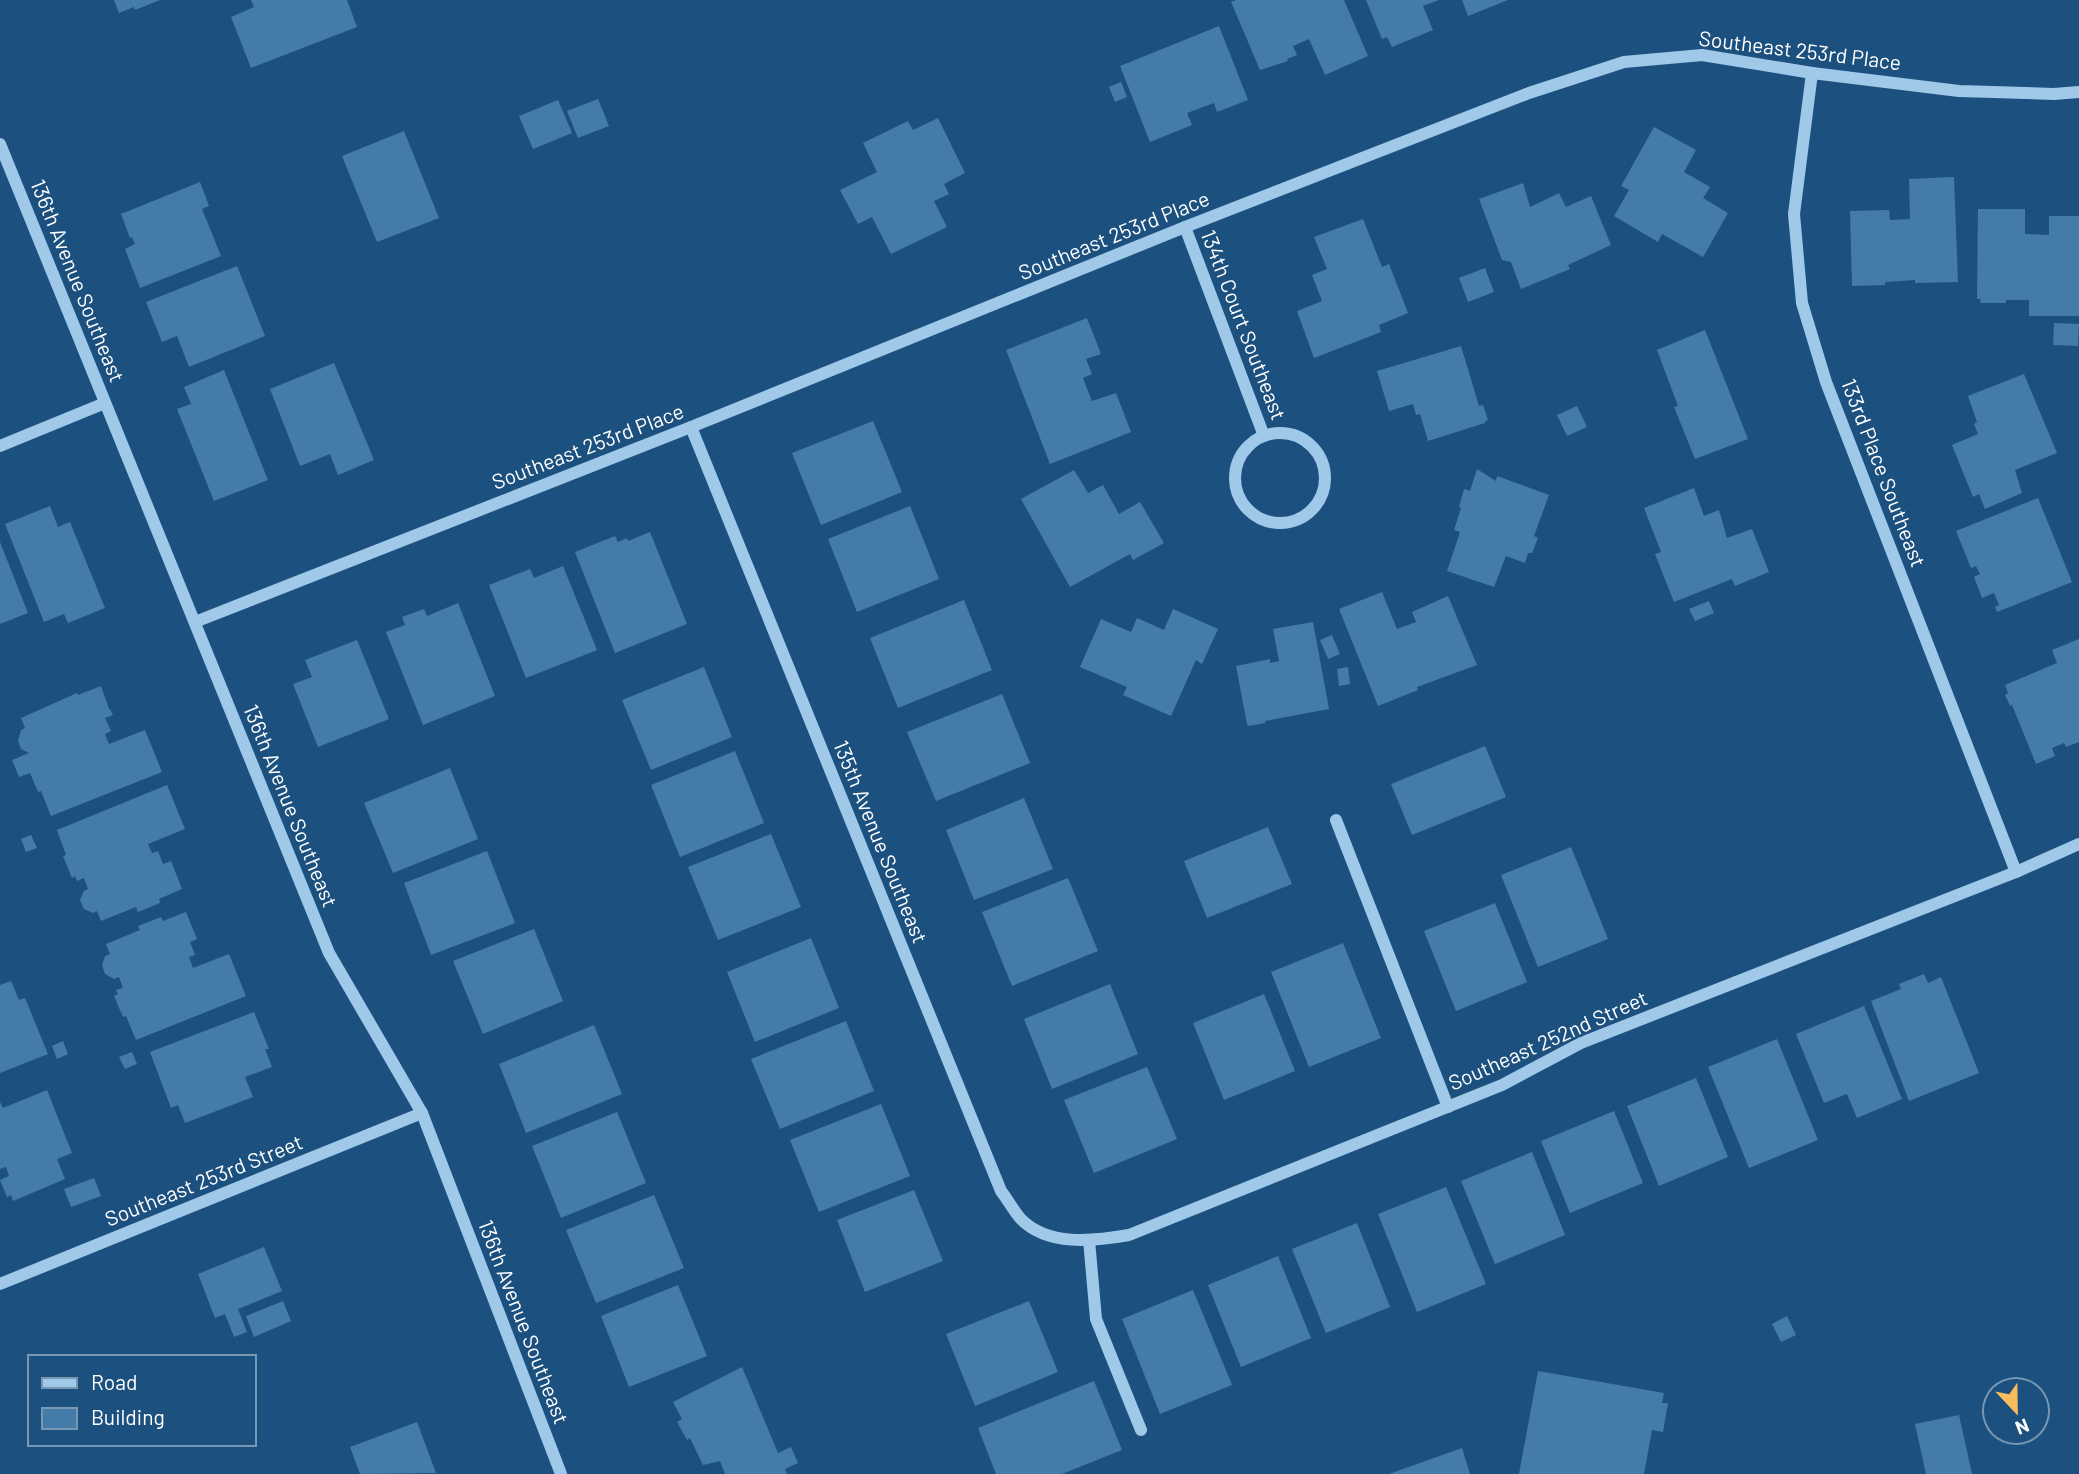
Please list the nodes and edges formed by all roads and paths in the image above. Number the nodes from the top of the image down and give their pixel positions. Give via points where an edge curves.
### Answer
1 (1812, 73) junction
2 (2079, 92) edge
3 (0, 144) edge
4 (1185, 227) junction
5 (105, 403) junction
6 (691, 428) junction
7 (1264, 436) junction
8 (0, 446) edge
9 (195, 622) junction
10 (1336, 820) dead end
11 (2079, 844) edge
12 (2016, 872) junction
13 (1448, 1107) junction
14 (422, 1113) junction
15 (1068, 1239) joint
16 (1089, 1240) junction
17 (0, 1284) edge
18 (1142, 1430) dead end
19 (561, 1474) edge

1 - 2 street, Southeast 253rd Place via 1959,91
1 - 4 street, Southeast 253rd Place via 1702,55 1624,62 1529,93
1 - 12 street, 133rd Place Southeast via 1794,214 1802,303 1826,382
3 - 5 street, 136th Avenue Southeast
4 - 6 street, Southeast 253rd Place
4 - 7 street, 134th Court Southeast
5 - 8 street
5 - 9 street, 136th Avenue Southeast
6 - 9 street, Southeast 253rd Place
6 - 15 street, 135th Avenue Southeast via 1002,1191 1021,1220 1046,1236
7 - 7 street, 134th Court Southeast via 1241,457 1236,487 1252,513 1281,523 1297,520 1309,513 1324,490 1322,462 1310,445 1292,435
9 - 14 street, 136th Avenue Southeast via 329,953
10 - 13 street
11 - 12 street, Southeast 252nd Street
12 - 13 street, Southeast 252nd Street via 1581,1043 1502,1085
13 - 16 street, Southeast 252nd Street via 1129,1235
14 - 17 street, Southeast 253rd Street
14 - 19 street, 136th Avenue Southeast
15 - 16 street, Southeast 252nd Street
16 - 18 street via 1096,1319

